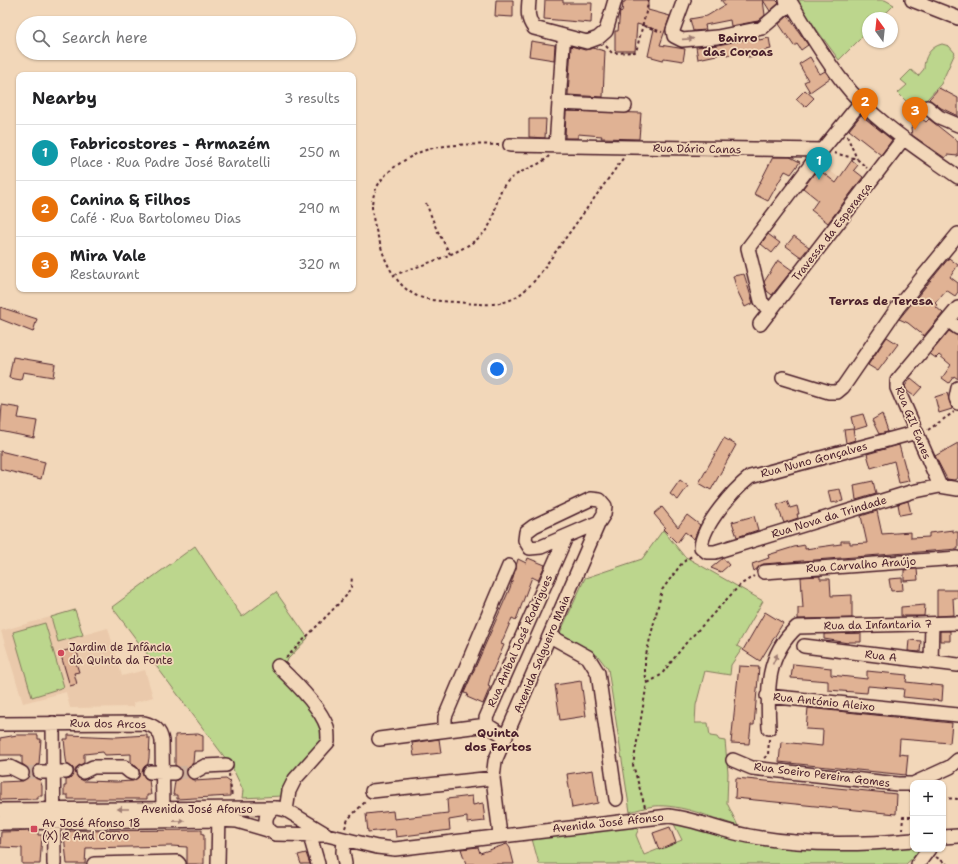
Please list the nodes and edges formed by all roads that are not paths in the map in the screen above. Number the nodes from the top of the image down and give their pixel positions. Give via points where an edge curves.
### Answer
1 (529, 0) edge
2 (615, 0) edge
3 (684, 0) edge
4 (912, 0) edge
5 (789, 2) edge
6 (958, 18) edge
7 (563, 45) dead end
8 (861, 102) junction
9 (559, 103) junction
10 (625, 106) dead end
11 (926, 108) dead end
12 (958, 125) edge
13 (904, 139) junction
14 (510, 145) road end
15 (556, 146) junction
16 (822, 150) junction
17 (958, 177) edge
18 (958, 234) edge
19 (958, 308) edge
20 (770, 312) junction
21 (760, 324) dead end
22 (953, 324) edge
23 (783, 378) dead end
24 (958, 388) edge
25 (958, 403) edge
26 (917, 434) junction
27 (940, 486) junction
28 (958, 489) edge
29 (598, 522) junction
30 (566, 536) junction
31 (701, 547) joint
32 (958, 558) edge
33 (508, 566) dead end
34 (764, 572) road end
35 (958, 623) edge
36 (932, 624) junction
37 (797, 627) joint
38 (550, 636) junction
39 (804, 646) dead end
40 (931, 662) junction
41 (958, 665) edge
42 (278, 666) road end
43 (767, 696) junction
44 (958, 715) edge
45 (53, 723) junction
46 (0, 724) edge
47 (487, 726) junction
48 (769, 728) road end
49 (445, 730) junction
50 (506, 738) junction
51 (379, 739) dead end
52 (733, 760) dead end
53 (958, 760) edge
54 (226, 765) road end
55 (0, 768) edge
56 (83, 772) dead end
57 (132, 772) dead end
58 (194, 772) tunnel mouth
59 (22, 773) tunnel mouth
60 (493, 778) junction
61 (921, 780) edge
62 (910, 783) edge
63 (372, 791) road end
64 (616, 800) dead end
65 (163, 809) junction
66 (0, 810) edge
67 (283, 810) junction
68 (223, 813) junction
69 (53, 816) junction
70 (0, 823) edge
71 (268, 830) junction
72 (283, 834) junction
73 (328, 835) junction
74 (500, 835) junction
75 (958, 836) edge
76 (946, 837) edge
77 (344, 839) junction
78 (907, 840) edge
79 (312, 844) dead end
80 (927, 852) edge
81 (54, 864) edge
82 (94, 864) edge
83 (179, 864) edge
84 (218, 864) edge
85 (318, 864) edge
86 (345, 864) edge
87 (918, 864) edge

1 - 2 street via 529,23 534,28 587,42 598,38 606,31
3 -> 5 street via 673,34 682,40 762,28
4 - 6 street
5 - 8 street via 843,83
7 - 9 street
8 - 13 street
8 - 16 street
9 - 10 street
9 - 15 street
11 - 12 street
13 - 17 street
13 - 20 street, Travessa da Esperança
14 - 15 street, Rua Dário Canas
15 - 16 street, Rua Dário Canas
16 - 20 street via 748,248 761,301
18 - 23 street via 898,307 837,392 829,392
19 - 22 street, Rua GIl Eanes
20 - 21 street, Travessa da Esperança
22 - 26 street, Rua GIl Eanes via 897,381 897,388
24 - 25 street
26 - 27 street, Rua GIl Eanes
26 - 31 street, Rua Nuno Gonçalves via 750,477 735,490 706,530
27 - 28 street, Rua Nova da Trindade
27 - 31 street, Rua Nova da Trindade via 911,492 715,552 707,552
29 - 30 street, Avenida Salgueiro Maia
29 - 30 street, Avenida Salgueiro Maia via 604,514 605,506 600,500 591,499 534,526 526,532 525,540 530,548 540,547
29 - 38 street, Avenida Salgueiro Maia
30 - 47 street, Rua Aníbal José Rodrigues via 491,705 486,718
32 - 34 street, Rua Carvalho Araújo
33 - 49 street via 445,718
35 - 36 street, Rua da Infantaria 7
36 - 37 street, Rua da Infantaria 7
36 - 40 street
43 -> 37 street, Rua António Aleixo via 769,673 774,661 788,635
38 - 50 street, Avenida Salgueiro Maia
38 - 64 street via 588,657 598,673
39 - 40 street, Rua A
40 - 41 street, Rua A
42 - 67 street via 290,676 322,716 327,728 328,742 295,778
43 - 44 street, Rua António Aleixo
43 - 48 street
45 - 46 street, Rua dos Arcos
45 - 65 street, Rua dos Arcos via 144,723 156,727 161,734
45 - 69 street
47 - 49 street
47 - 50 street
49 - 51 street
50 - 60 street, Avenida Salgueiro Maia via 495,761
52 - 62 street, Rua Soeiro Pereira Gomes via 752,768
53 - 61 street, Rua Soeiro Pereira Gomes via 950,767
54 - 58 street via 205,766
55 - 59 street via 10,768
56 - 57 street via 93,767 124,767
60 - 63 street
60 - 74 street, Avenida Salgueiro Maia
65 - 68 street, Avenida José Afonso
65 -> 69 street, Avenida José Afonso
66 - 69 street, Avenida José Afonso
67 - 68 street, Avenida José Afonso
67 - 71 street via 270,810 265,822
67 - 72 street via 291,816 292,825
67 - 73 street, Avenida José Afonso
69 -> 68 street, Avenida José Afonso
68 - 71 street, Avenida José Afonso via 237,821
68 - 84 street
69 - 70 street, Avenida José Afonso
69 - 81 street
71 - 72 street, Avenida José Afonso via 275,834
72 - 73 street, Avenida José Afonso
73 - 77 street, Avenida José Afonso
74 - 77 street, Avenida José Afonso via 395,849
74 - 78 street, Avenida José Afonso via 669,816 748,836 808,843
75 - 76 street
77 - 86 street
79 - 85 street
80 - 87 street
82 - 83 street

